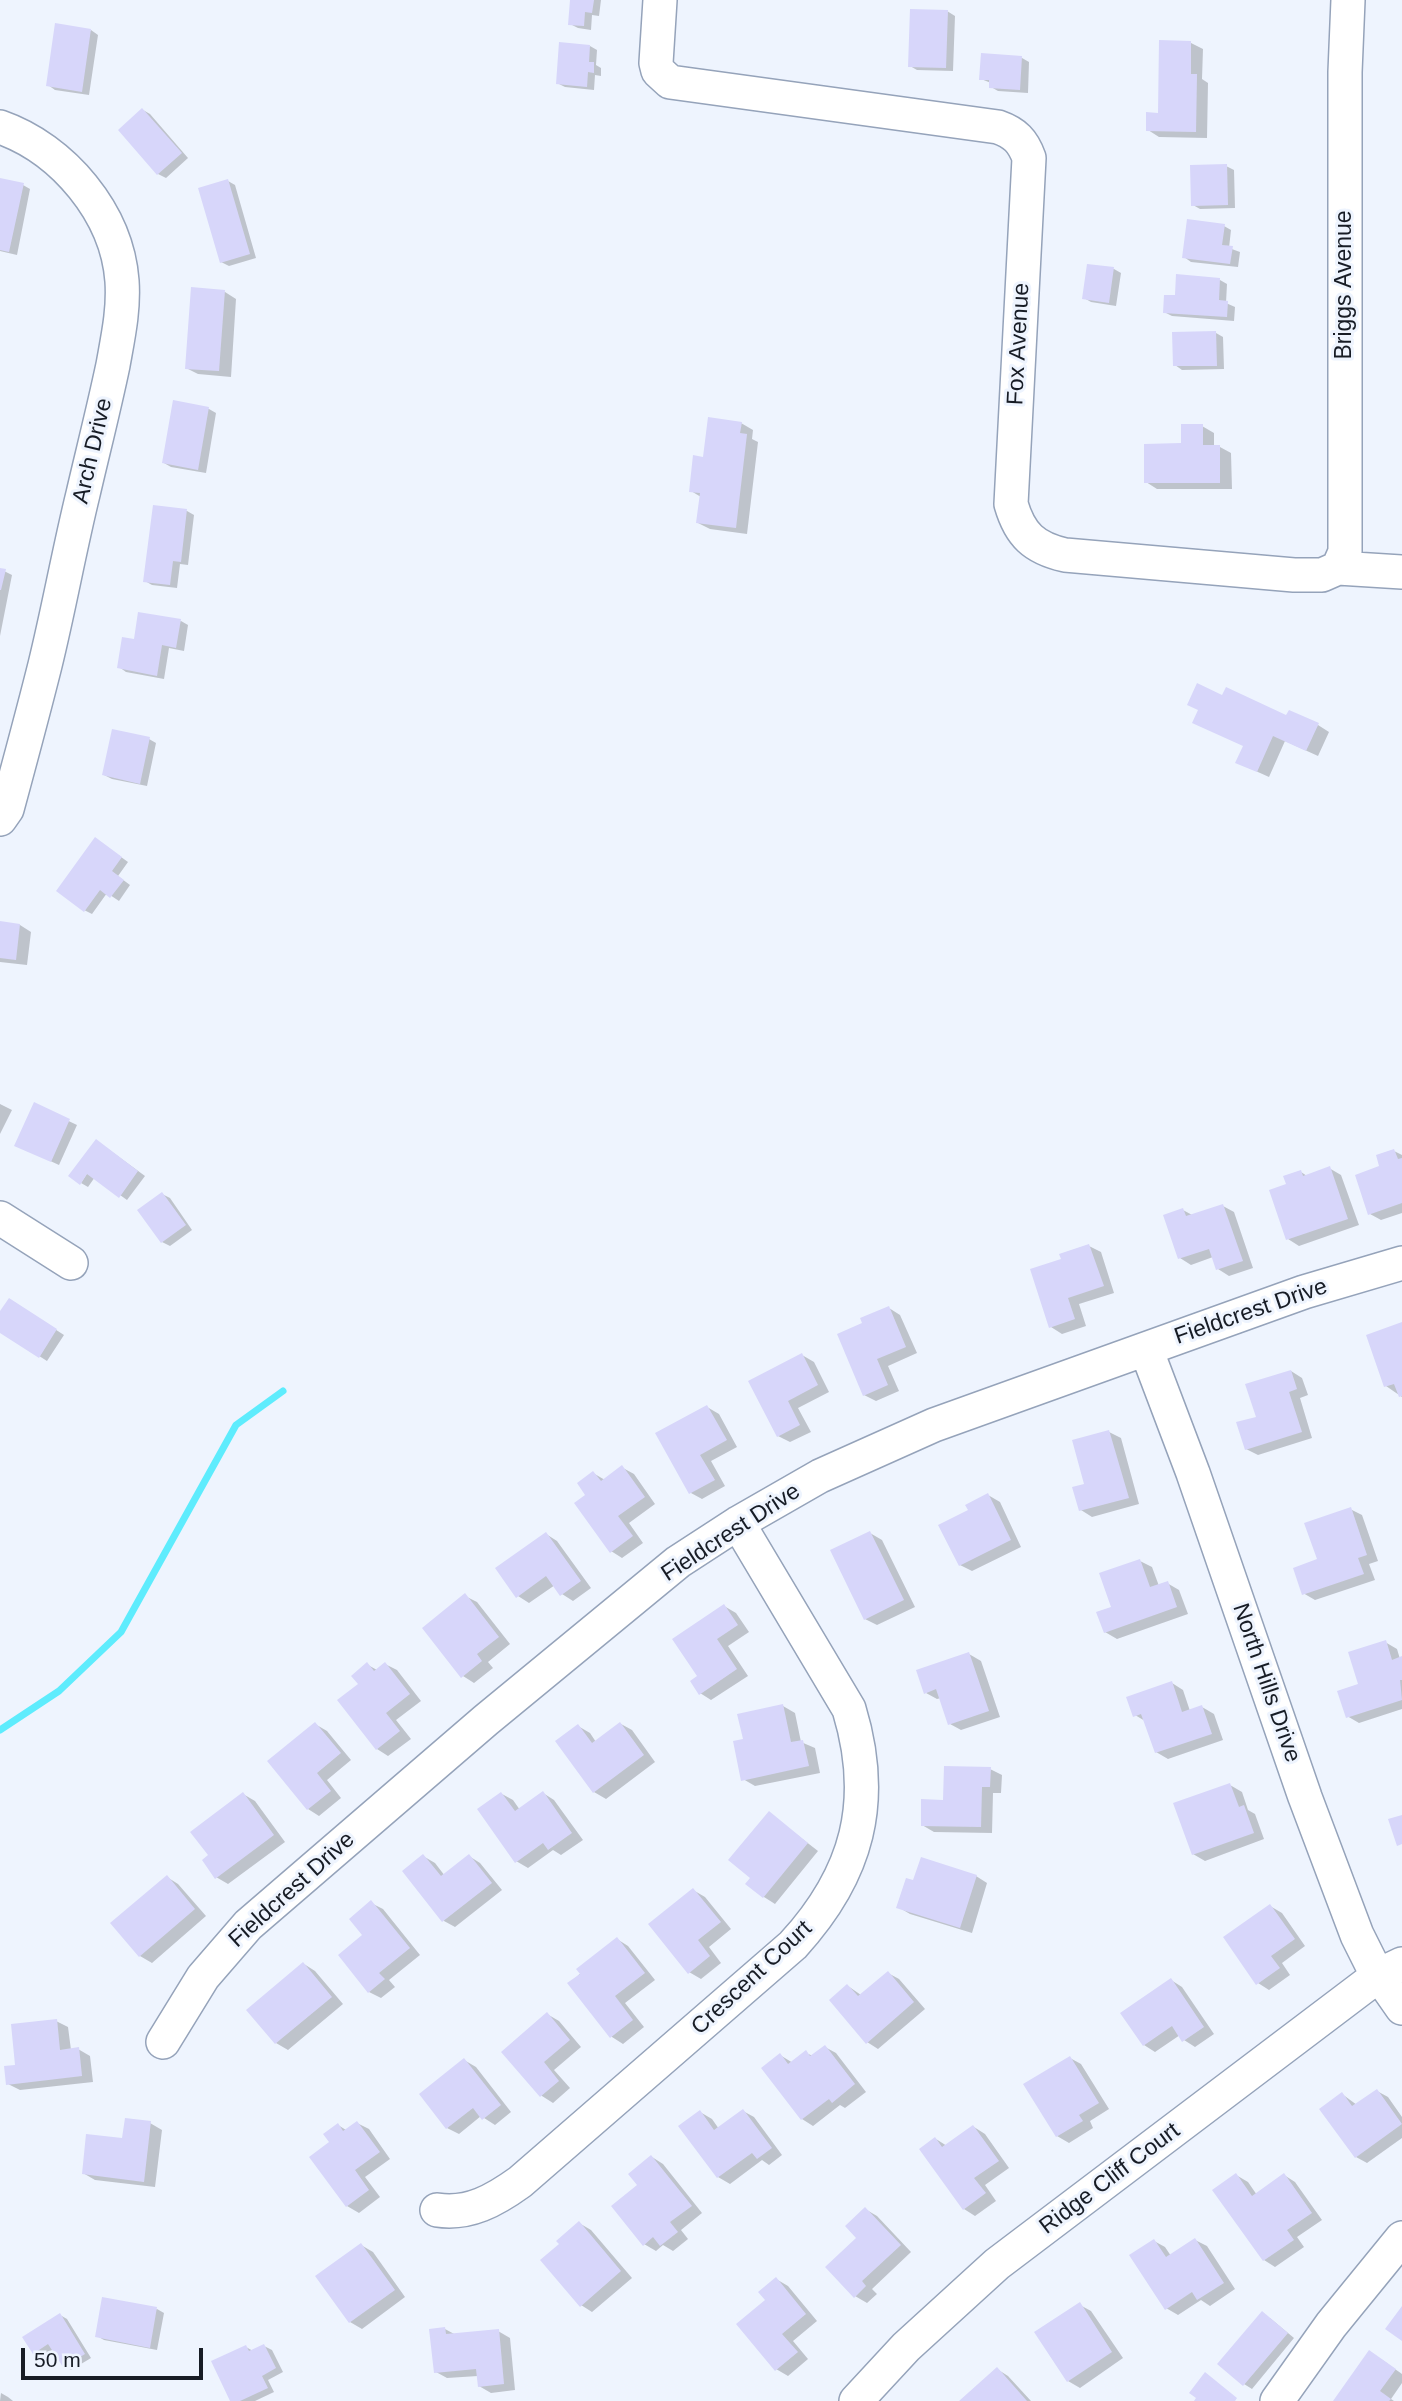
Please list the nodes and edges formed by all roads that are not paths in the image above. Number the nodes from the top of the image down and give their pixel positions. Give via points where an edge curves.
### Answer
1 (660, 0) edge
2 (1348, 0) edge
3 (0, 127) edge
4 (1338, 568) junction
5 (1402, 572) edge
6 (0, 819) edge
7 (0, 1218) edge
8 (71, 1263) dead end
9 (1402, 1263) edge
10 (1146, 1349) junction
11 (738, 1523) junction
12 (1390, 1970) edge
13 (1402, 2008) edge
14 (163, 2042) dead end
15 (438, 2210) dead end
16 (1402, 2238) edge
17 (856, 2401) edge
18 (1276, 2401) edge

1 - 4 street, Fox Avenue via 656,63 670,82 998,127 1018,138 1029,158 1011,504 1015,519 1034,544 1065,555 1280,573 1322,575
2 - 4 street, Briggs Avenue via 1345,552
3 - 6 street, Arch Drive via 49,154 68,170 98,209 117,255 122,316 45,664 7,809
4 - 5 street, Fox Avenue
7 - 8 street
9 - 10 street, Fieldcrest Drive via 1304,1292
10 - 11 street, Fieldcrest Drive via 876,1449
10 - 12 street, North Hills Drive via 1357,1935
11 - 14 street, Fieldcrest Drive via 678,1562 269,1907 203,1977
11 - 15 street, Crescent Court via 853,1720 863,1787 856,1835 844,1873 819,1915 793,1945 520,2182 501,2196 464,2211
12 - 13 street, North Hills Drive
12 - 17 street, Ridge Cliff Court via 998,2264 915,2339
16 - 18 street

